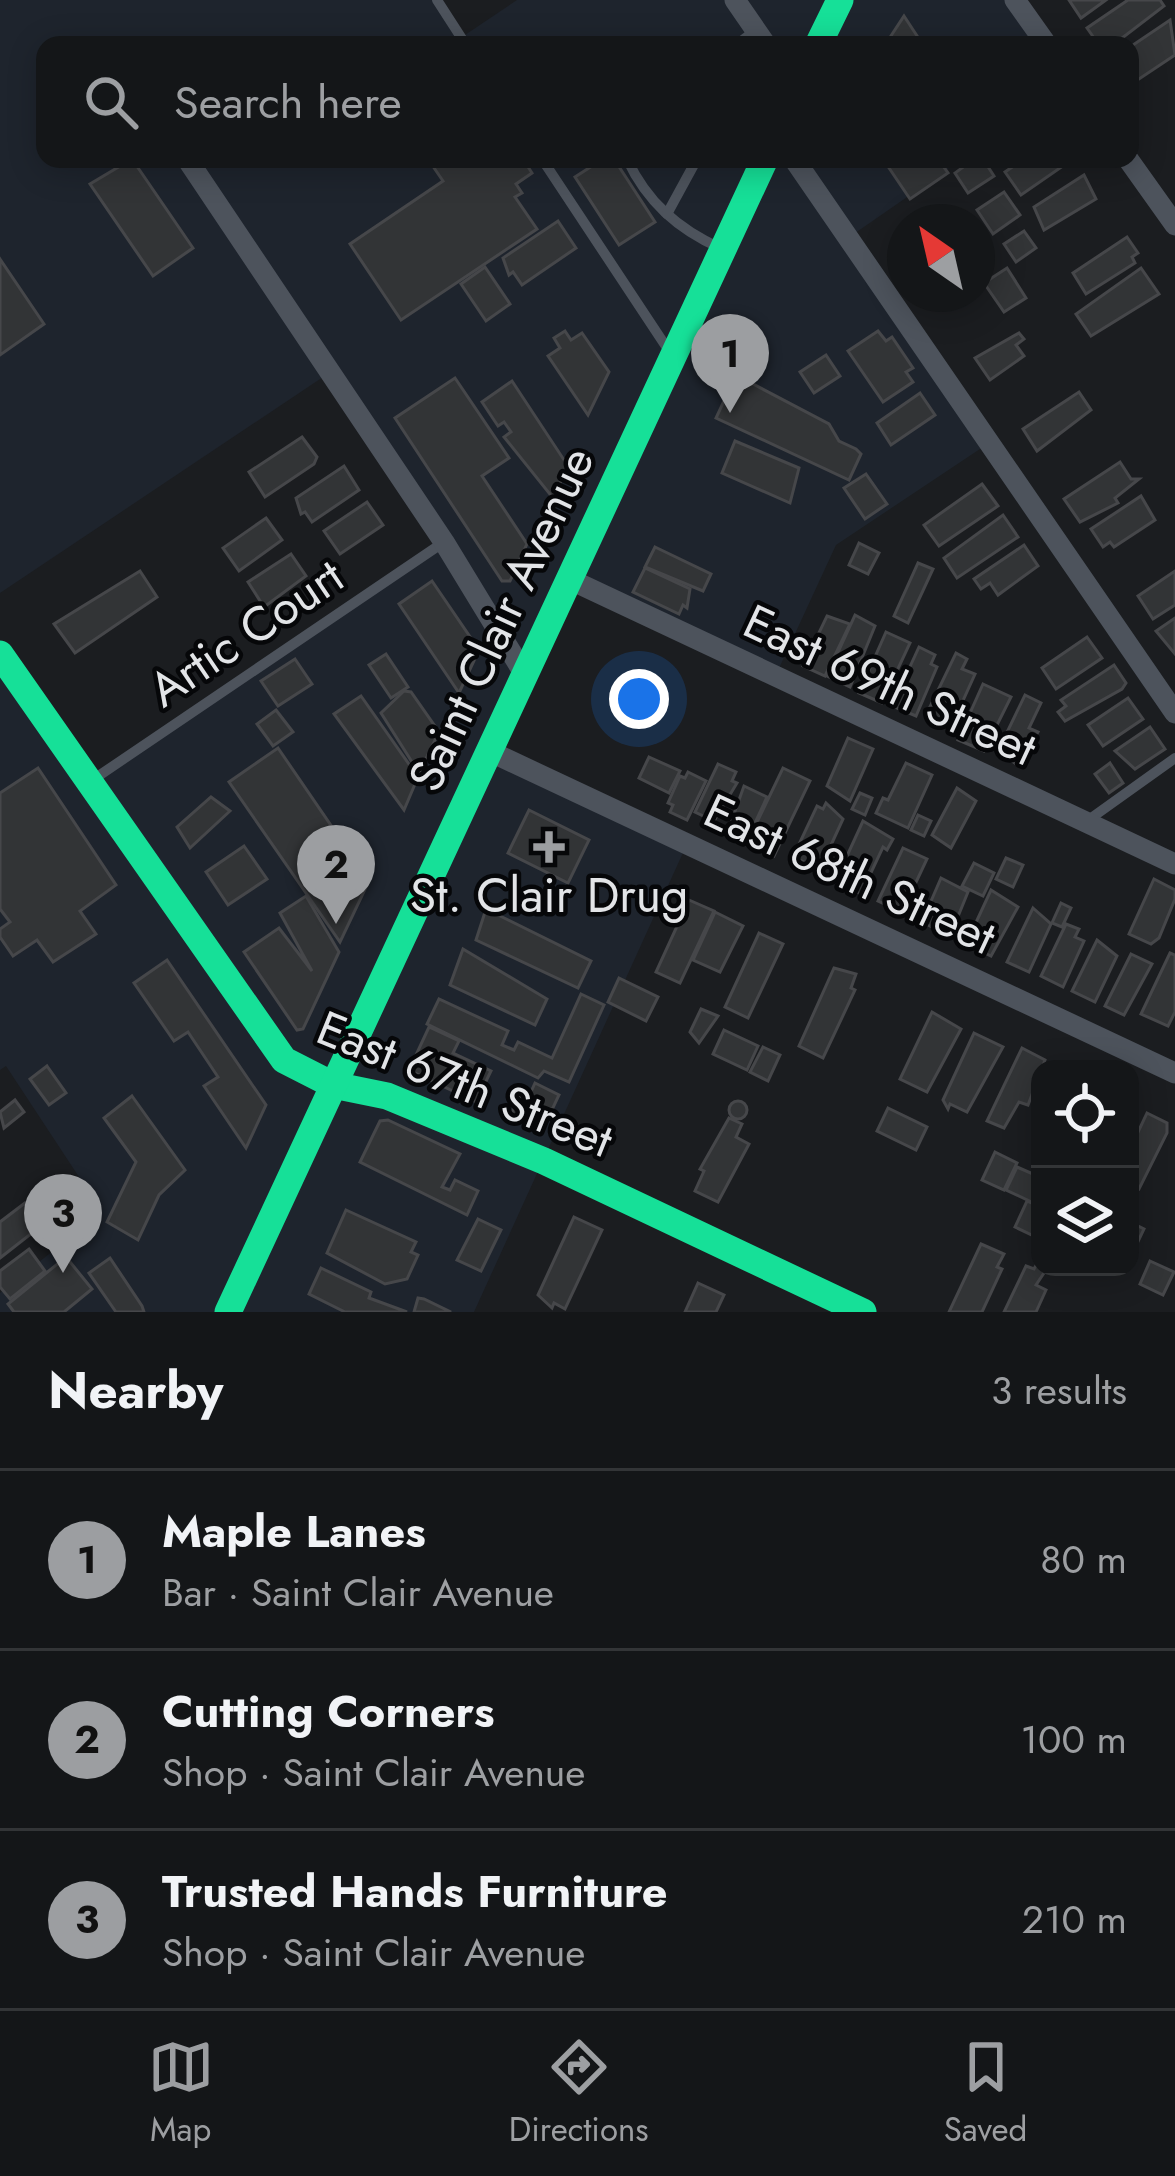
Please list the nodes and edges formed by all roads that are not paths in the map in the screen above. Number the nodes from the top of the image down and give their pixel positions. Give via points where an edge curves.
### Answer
1 (436, 0) edge
2 (735, 0) edge
3 (839, 0) edge
4 (1015, 0) edge
5 (460, 36) edge
6 (760, 36) edge
7 (822, 36) edge
8 (1041, 36) edge
9 (193, 168) edge
10 (548, 168) edge
11 (634, 168) edge
12 (693, 168) edge
13 (761, 168) edge
14 (800, 168) edge
15 (1134, 168) edge
16 (667, 214) junction
17 (1175, 225) edge
18 (723, 250) junction
19 (673, 357) junction
20 (444, 542) junction
21 (569, 579) junction
22 (0, 654) edge
23 (525, 675) junction
24 (1175, 713) edge
25 (489, 751) junction
26 (1175, 758) edge
27 (88, 782) junction
28 (1084, 823) junction
29 (1175, 864) edge
30 (1175, 1073) edge
31 (333, 1085) junction
32 (228, 1312) edge
33 (863, 1312) edge

1 - 5 lane
2 - 6 street
3 - 7 main road
4 - 8 street
9 - 20 street
10 - 19 lane
11 - 16 lane
12 - 16 lane
13 - 18 main road, Saint Clair Avenue
14 - 24 street
15 - 17 street
16 - 18 lane via 680,230
18 - 19 main road, Saint Clair Avenue
19 - 21 main road, Saint Clair Avenue
20 - 23 street
20 - 27 lane, Artic Court
21 - 23 main road, Saint Clair Avenue
21 - 28 street, East 69th Street
22 - 27 main road, East 67th Street
23 - 25 main road, Saint Clair Avenue
25 - 30 street, East 68th Street
25 - 31 main road, Saint Clair Avenue
26 - 28 lane
27 - 31 main road, East 67th Street via 284,1060
28 - 29 street, East 69th Street
31 - 32 main road, Saint Clair Avenue
31 - 33 main road, East 67th Street via 387,1096 524,1153

